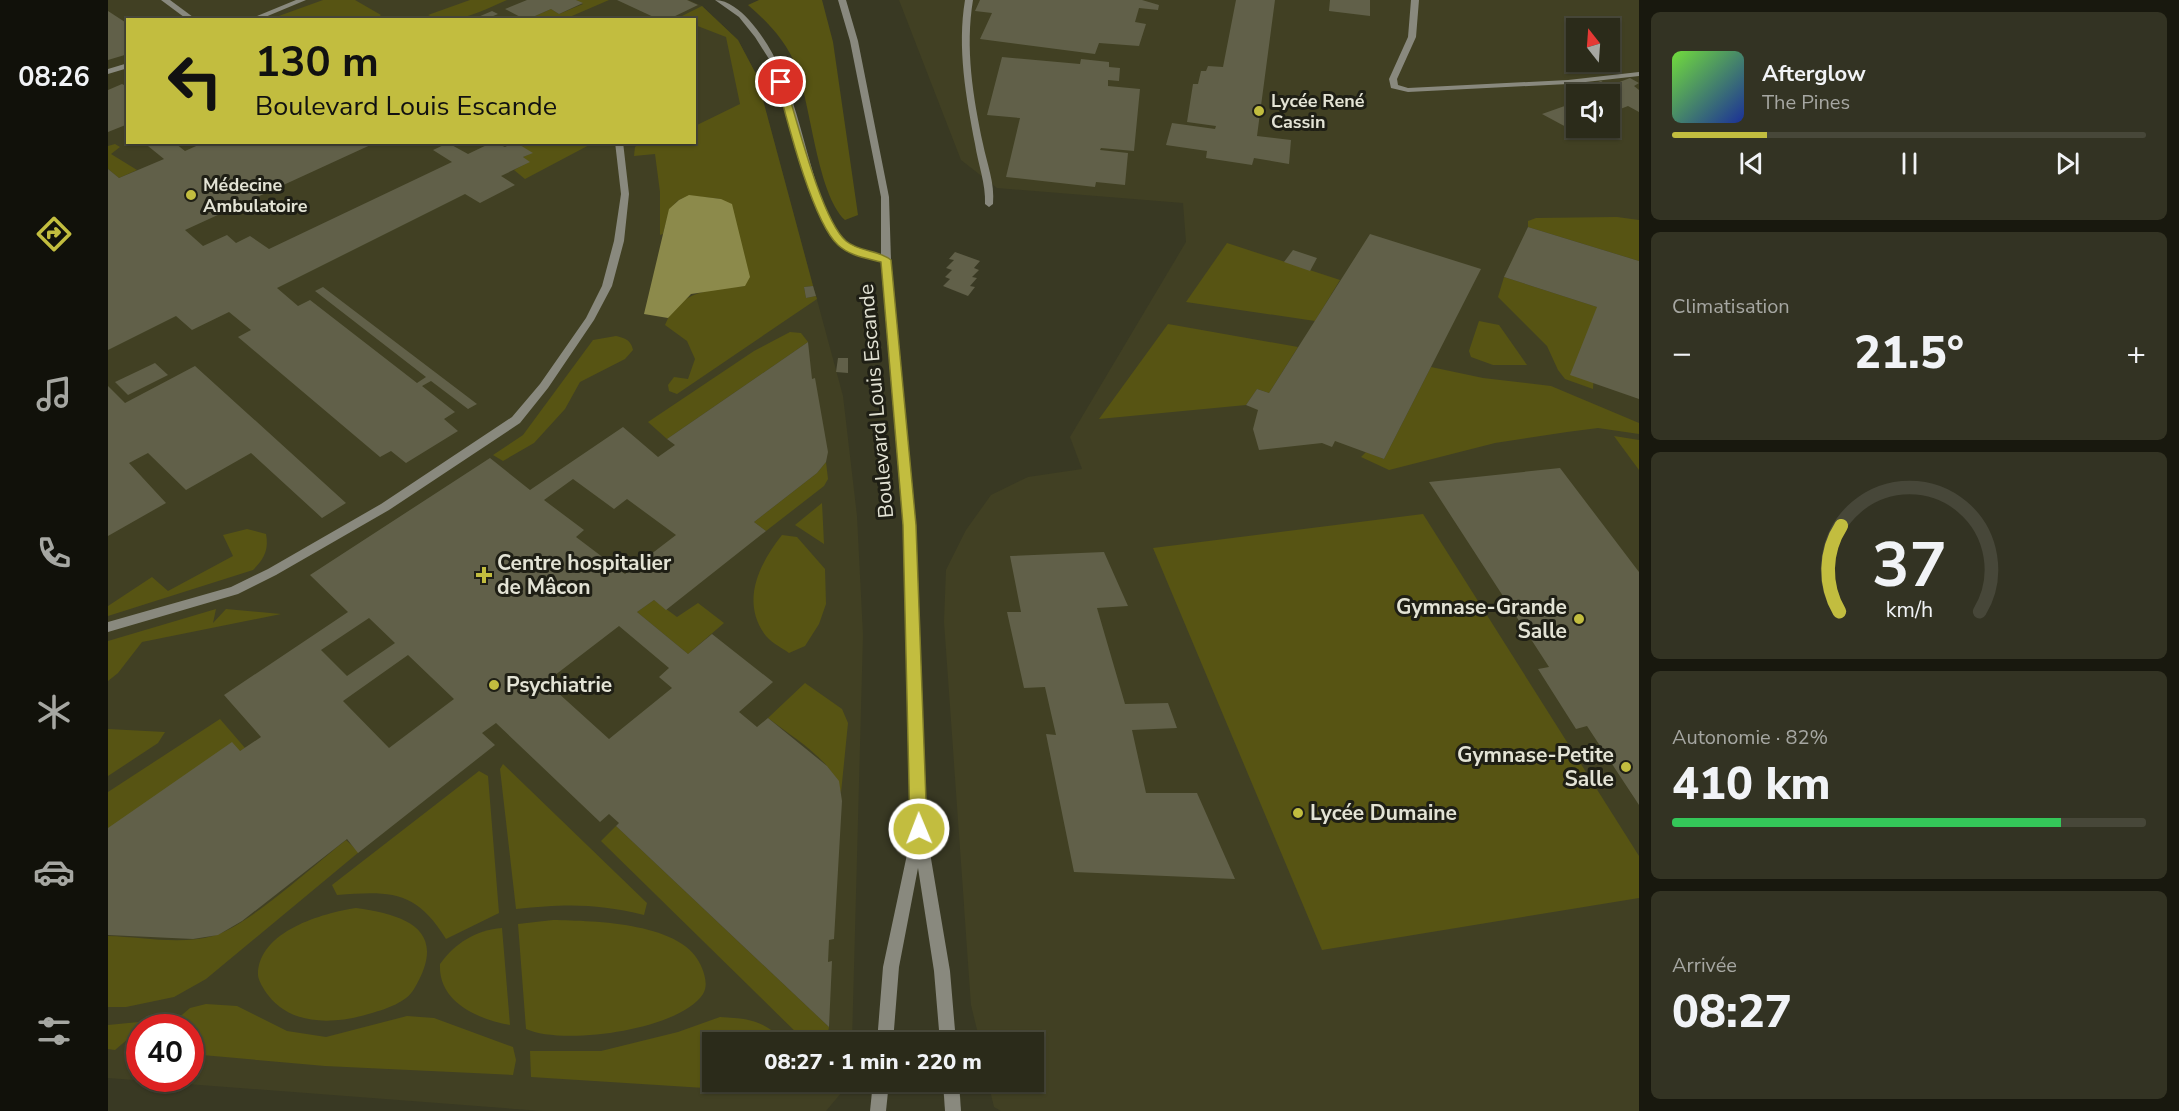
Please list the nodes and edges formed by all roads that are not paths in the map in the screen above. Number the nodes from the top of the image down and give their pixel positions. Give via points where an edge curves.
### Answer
1 (165, 0) edge
2 (302, 0) edge
3 (719, 0) edge
4 (842, 0) edge
5 (969, 0) edge
6 (1415, 0) edge
7 (191, 18) edge
8 (255, 18) edge
9 (126, 66) edge
10 (108, 72) edge
11 (1639, 74) edge
12 (620, 144) edge
13 (988, 204) dead end
14 (886, 260) junction
15 (108, 627) edge
16 (919, 829) junction
17 (886, 1032) edge
18 (947, 1032) edge
19 (880, 1092) edge
20 (952, 1092) edge
21 (879, 1111) edge
22 (953, 1111) edge

1 - 7 street
2 - 8 street
3 - 14 street, Boulevard Louis Escande via 750,22 775,62 805,163 831,231 860,254
4 - 14 street via 885,197
5 - 13 street via 966,10 971,102 990,190
6 - 11 street via 1412,37 1393,79 1394,86 1431,89
9 - 10 street
12 - 15 street via 624,194 619,241 607,286 591,318 516,420 384,507 272,572 234,591
14 - 16 street, Boulevard Louis Escande via 909,525
16 - 17 street, Boulevard Louis Escande via 891,967
16 - 18 street, Boulevard Louis Escande via 942,971
19 - 21 street
20 - 22 street

